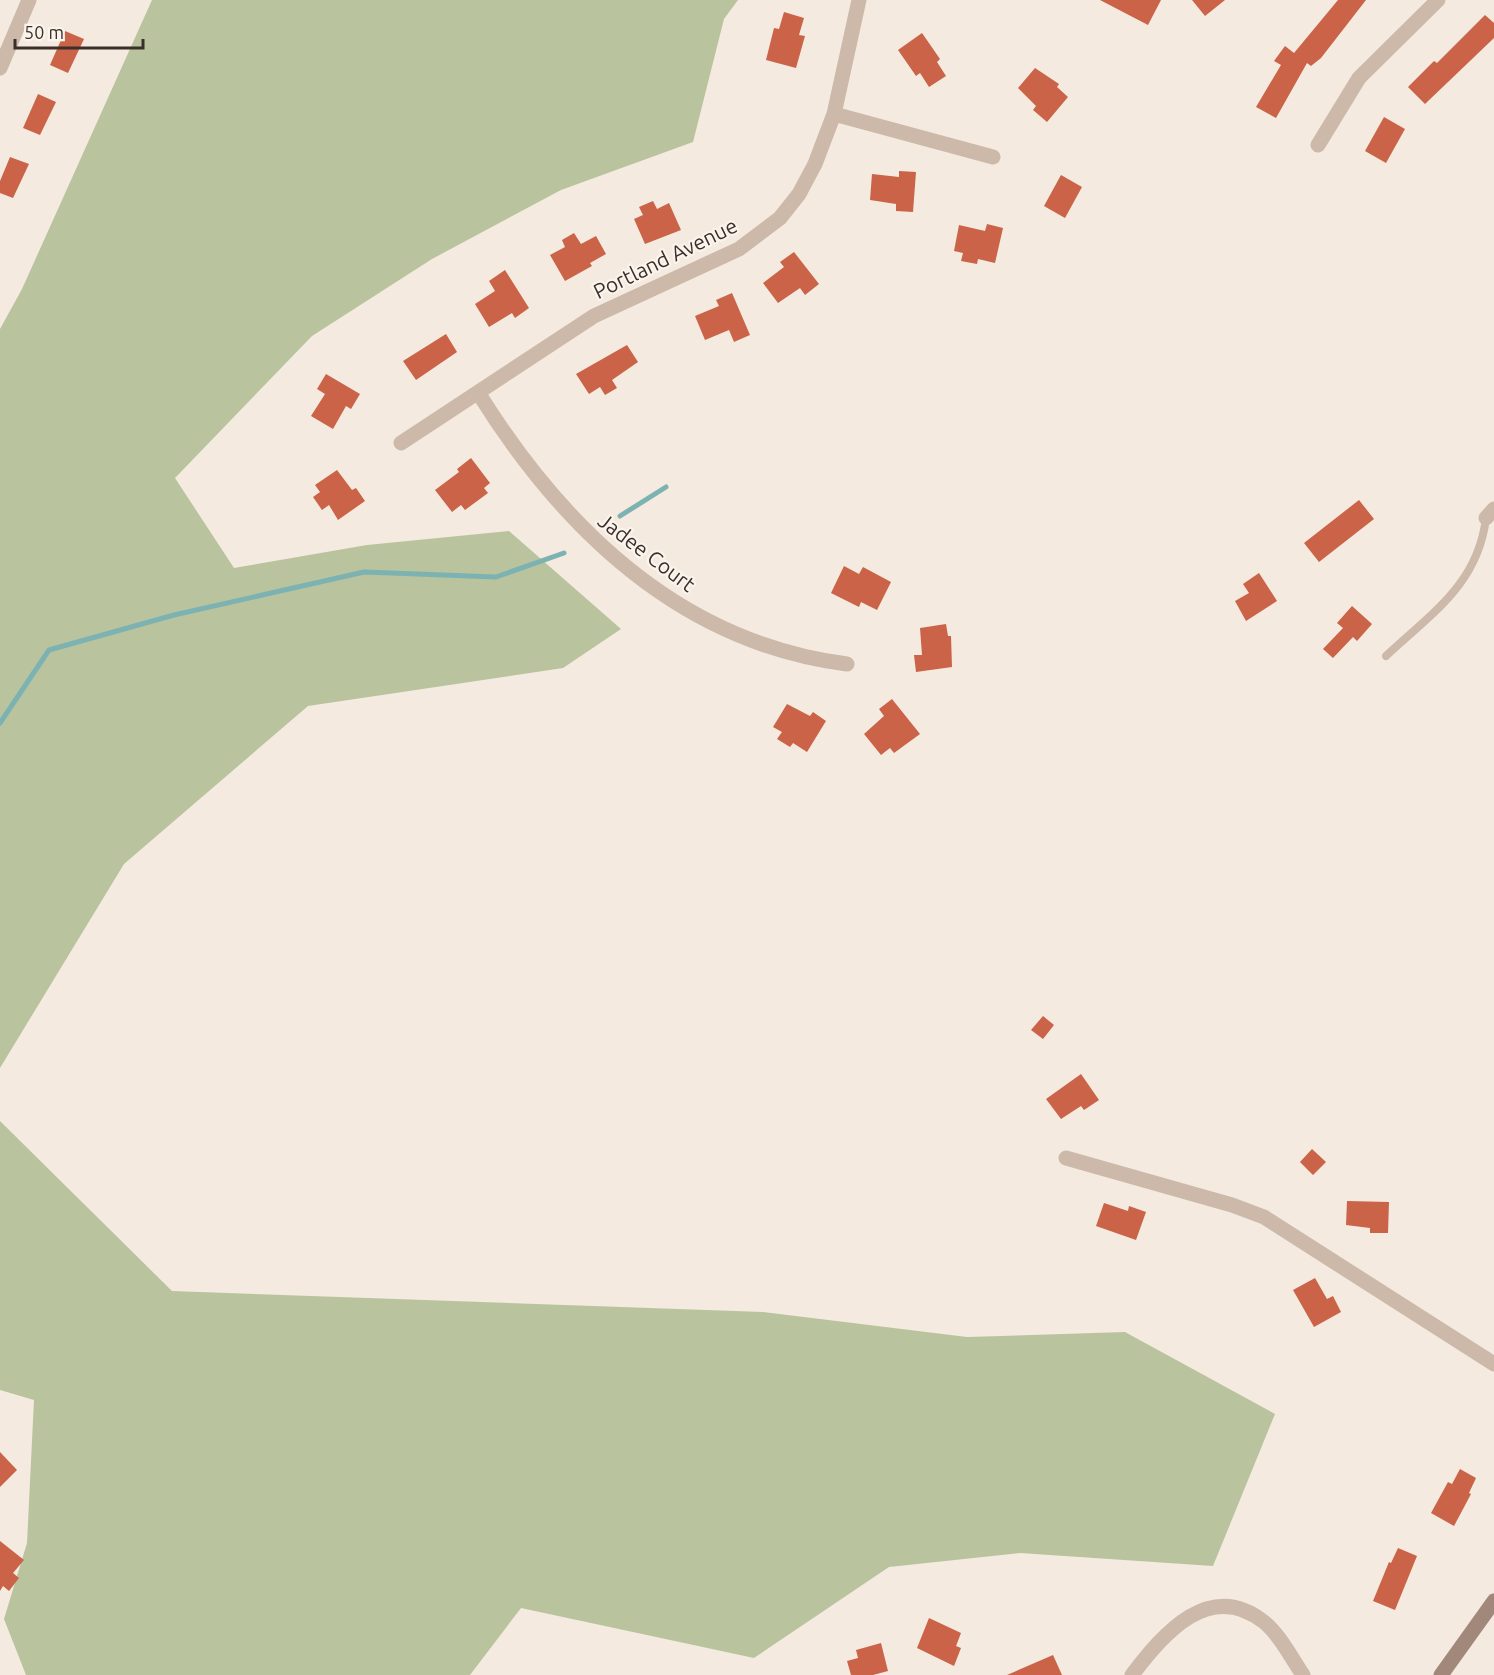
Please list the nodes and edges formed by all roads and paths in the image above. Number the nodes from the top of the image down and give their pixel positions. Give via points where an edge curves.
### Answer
1 (29, 0) edge
2 (859, 0) edge
3 (1438, 0) edge
4 (0, 68) edge
5 (834, 114) junction
6 (1318, 145) dead end
7 (993, 157) dead end
8 (479, 394) junction
9 (400, 443) dead end
10 (1490, 513) edge
11 (1386, 656) dead end
12 (847, 664) dead end
13 (1066, 1158) dead end
14 (1494, 1364) edge
15 (1494, 1601) edge
16 (1132, 1675) edge
17 (1303, 1675) edge
18 (1441, 1675) edge

1 - 4 street
2 - 5 street, Portland Avenue
3 - 6 street via 1359,78
5 - 7 street
5 - 8 street, Portland Avenue via 799,194 766,231 705,267 594,316
8 - 9 street, Portland Avenue
8 - 12 street, Jadee Court via 502,432 551,496 606,552 644,582 696,615 734,632 811,660
10 - 11 lane via 1483,543 1468,576
13 - 14 street via 1264,1217
15 - 18 main road
16 - 17 street via 1153,1648 1183,1621 1204,1609 1224,1605 1243,1608 1266,1623

